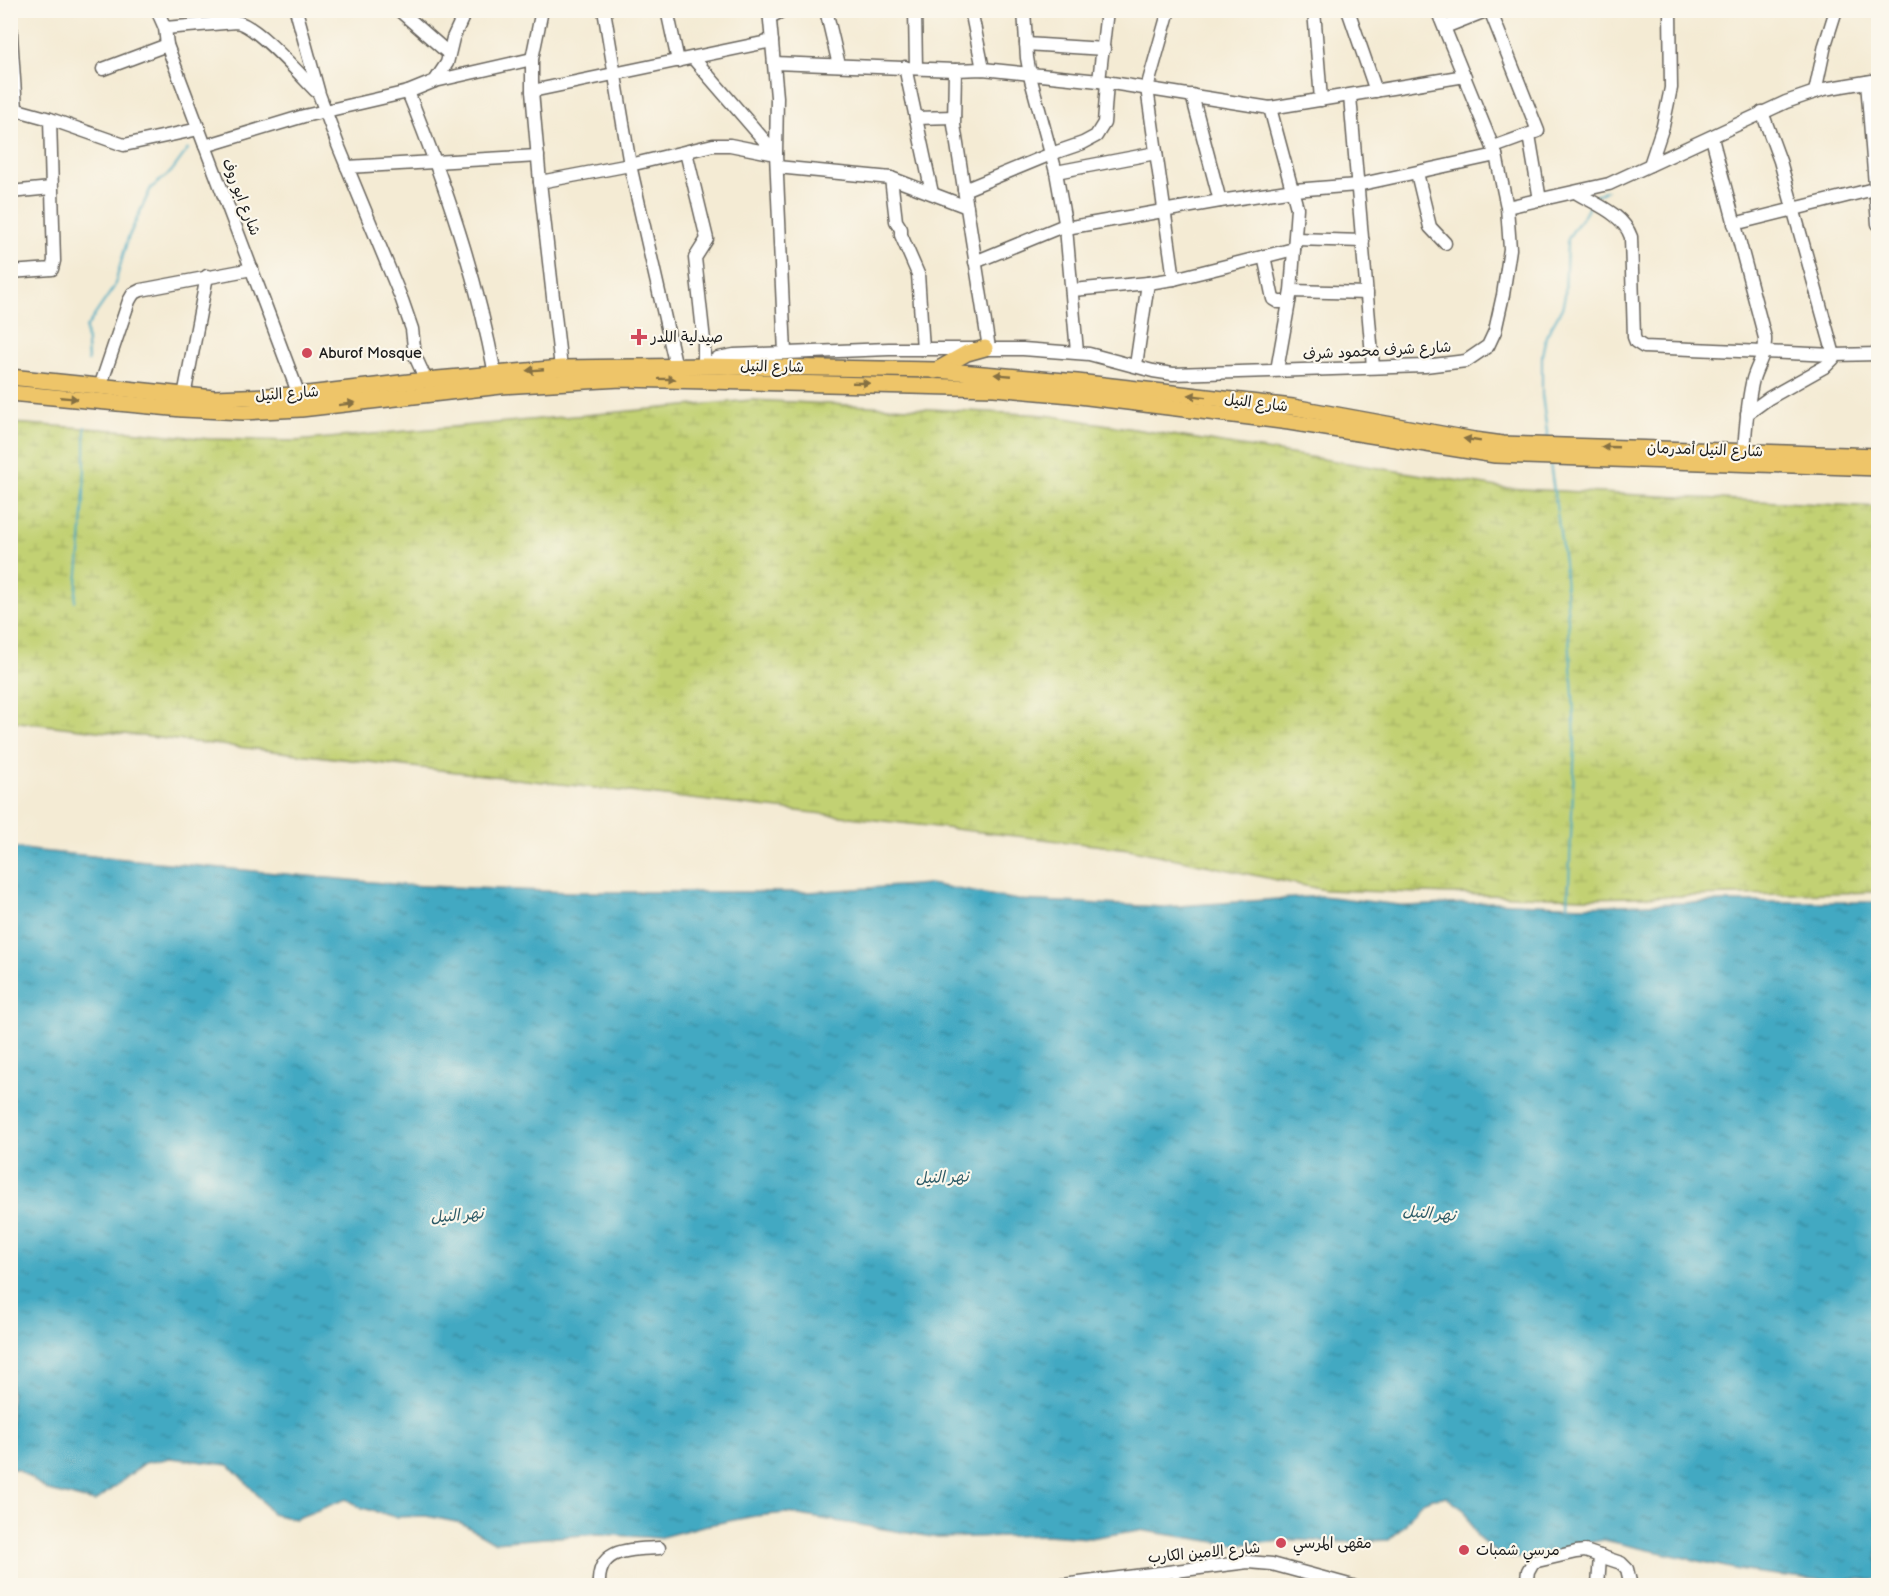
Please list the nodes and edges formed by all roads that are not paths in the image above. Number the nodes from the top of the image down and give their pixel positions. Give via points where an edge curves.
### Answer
1 (157, 10) edge
2 (296, 10) edge
3 (399, 10) edge
4 (466, 10) edge
5 (542, 10) edge
6 (604, 10) edge
7 (667, 10) edge
8 (784, 10) edge
9 (826, 10) edge
10 (915, 10) edge
11 (971, 10) edge
12 (1024, 10) edge
13 (1107, 10) edge
14 (1169, 10) edge
15 (1314, 10) edge
16 (1348, 10) edge
17 (1437, 10) edge
18 (1489, 10) edge
19 (1670, 10) edge
20 (1836, 10) edge
21 (769, 14) edge
22 (235, 16) edge
23 (10, 20) edge
24 (1445, 27) junction
25 (165, 28) junction
26 (772, 41) junction
27 (1026, 44) junction
28 (168, 45) junction
29 (1104, 49) junction
30 (448, 53) junction
31 (693, 58) junction
32 (532, 59) junction
33 (678, 61) junction
34 (774, 63) junction
35 (839, 65) junction
36 (910, 67) junction
37 (103, 69) dead end
38 (983, 69) junction
39 (955, 70) junction
40 (1030, 73) junction
41 (615, 74) junction
42 (1465, 76) junction
43 (435, 81) junction
44 (1103, 81) junction
45 (1873, 81) edge
46 (1147, 88) junction
47 (1376, 90) junction
48 (532, 91) junction
49 (408, 92) junction
50 (1815, 92) junction
51 (319, 94) junction
52 (1192, 95) junction
53 (1350, 96) junction
54 (1321, 100) junction
55 (1270, 108) junction
56 (13, 109) edge
57 (325, 110) junction
58 (1762, 112) junction
59 (954, 117) junction
60 (916, 118) junction
61 (50, 119) junction
62 (199, 129) junction
63 (1529, 135) junction
64 (1712, 138) junction
65 (205, 146) junction
66 (1495, 151) junction
67 (686, 152) junction
68 (1156, 153) junction
69 (776, 154) junction
70 (1051, 154) junction
71 (538, 156) junction
72 (437, 163) junction
73 (630, 165) junction
74 (1650, 165) junction
75 (347, 167) junction
76 (777, 167) junction
77 (1056, 172) junction
78 (1417, 173) junction
79 (891, 178) junction
80 (540, 182) junction
81 (1357, 185) junction
82 (51, 188) junction
83 (1877, 188) edge
84 (964, 190) junction
85 (1294, 190) junction
86 (10, 192) edge
87 (932, 193) junction
88 (1577, 193) junction
89 (1540, 200) junction
90 (1220, 201) junction
91 (967, 207) junction
92 (1507, 207) junction
93 (1164, 210) junction
94 (1794, 210) junction
95 (1734, 224) junction
96 (1878, 224) edge
97 (1066, 227) junction
98 (1363, 241) junction
99 (1445, 243) dead end
100 (1295, 244) junction
101 (1264, 256) junction
102 (975, 262) junction
103 (252, 269) junction
104 (10, 272) edge
105 (207, 276) junction
106 (1174, 279) junction
107 (1148, 283) junction
108 (1072, 290) junction
109 (1367, 292) junction
110 (1290, 297) junction
111 (987, 348) junction
112 (923, 349) junction
113 (1077, 352) junction
114 (1764, 352) junction
115 (785, 353) junction
116 (1878, 354) edge
117 (1834, 355) junction
118 (1136, 365) junction
119 (705, 366) junction
120 (676, 367) junction
121 (1373, 367) junction
122 (561, 368) junction
123 (936, 370) junction
124 (1276, 370) junction
125 (495, 374) junction
126 (10, 377) edge
127 (426, 380) junction
128 (912, 385) junction
129 (100, 387) junction
130 (10, 393) edge
131 (184, 396) junction
132 (300, 402) junction
133 (1747, 414) junction
134 (1530, 451) junction
135 (1744, 451) junction
136 (1567, 452) junction
137 (1878, 456) edge
138 (1878, 468) edge
139 (659, 1548) dead end
140 (1600, 1556) junction
141 (1109, 1582) edge
142 (599, 1586) edge
143 (1056, 1586) edge
144 (1353, 1586) edge
145 (1526, 1586) edge
146 (1598, 1586) edge
147 (1631, 1586) edge

1 - 25 street, شارع ابو روف
2 - 51 street
3 - 30 street
4 - 30 street
5 - 32 street
6 - 41 street
7 - 33 street
8 - 21 street
9 - 35 street
10 - 36 street
11 - 38 street
12 - 27 street
13 - 29 street
14 - 46 street
15 - 54 street
16 - 47 street
17 - 24 street, شارع شرف محمود شرف
18 - 24 street
18 - 63 street via 1538,130
19 - 74 street via 1671,88
20 - 50 street
21 - 26 street
22 - 25 street
22 - 51 street via 269,43
23 - 56 street
24 - 42 street, شارع شرف محمود شرف
25 - 28 street, شارع ابو روف
26 - 31 street
26 - 34 street
27 - 29 street
27 - 40 street
28 - 37 street
28 - 62 street, شارع ابو روف
29 - 44 street
30 - 43 street via 447,63
31 - 33 street
31 - 69 street
32 - 43 street
32 - 48 street
33 - 41 street
34 - 35 street
34 - 69 street
35 - 36 street
36 - 39 street
36 - 60 street
38 - 39 street
38 - 40 street
39 - 59 street
40 - 44 street
40 - 70 street
41 - 48 street
41 - 73 street
42 - 47 street
42 - 66 street, شارع شرف محمود شرف
43 - 49 street
44 - 46 street
44 - 70 street via 1105,118 1100,131 1083,143
45 - 50 street
45 - 83 street
46 - 52 street
46 - 68 street
47 - 53 street
48 - 71 street
49 - 57 street
49 - 72 street
50 - 58 street
51 - 57 street
52 - 55 street
52 - 90 street
53 - 54 street
53 - 81 street
54 - 55 street
55 - 85 street
56 - 61 street
57 - 65 street
57 - 75 street
58 - 64 street
58 - 94 street
59 - 60 street
59 - 84 street
60 - 87 street
61 - 62 street via 124,145
61 - 82 street
62 - 65 street, شارع ابو روف
63 - 66 street
63 - 89 street
64 - 74 street
64 - 95 street
65 - 103 street, شارع ابو روف
66 - 78 street
66 - 92 street, شارع شرف محمود شرف
67 - 69 street via 720,144
67 - 73 street
67 - 119 street via 707,239 694,258
68 - 77 street
68 - 93 street
69 - 76 street
70 - 77 street
70 - 84 street
71 - 72 street
71 - 80 street
72 - 75 street
72 - 125 street via 464,245
73 - 80 street
73 - 120 street
74 - 88 street via 1609,184
75 - 127 street via 402,300 412,329 415,356
76 - 79 street
76 - 115 street
77 - 97 street
78 - 81 street
78 - 99 street via 1430,227
79 - 87 street
79 - 112 street via 896,221 918,274
80 - 122 street
81 - 85 street
81 - 98 street
82 - 86 street
82 - 104 street via 52,269
83 - 94 street
83 - 96 street
84 - 91 street
85 - 90 street
85 - 100 street
87 - 91 street
88 - 89 street
88 - 114 street via 1619,218 1628,228 1634,337 1639,345
89 - 92 street
90 - 93 street
91 - 102 street
92 - 121 street, شارع شرف محمود شرف via 1509,260 1495,331 1488,346 1461,362
93 - 97 street
93 - 106 street
94 - 95 street
94 - 117 street
95 - 114 street via 1765,338
97 - 102 street
97 - 108 street
98 - 100 street
98 - 109 street
100 - 101 street
100 - 110 street
101 - 106 street
101 - 110 street via 1272,297 1278,302
102 - 111 street
103 - 105 street
103 - 132 street, شارع ابو روف
105 - 129 street via 133,294
105 - 131 street
106 - 107 street
107 - 108 street
107 - 118 street
108 - 113 street
109 - 110 street
109 - 121 street
110 - 124 street
111 - 112 street, شارع شرف محمود شرف
111 - 113 street, شارع شرف محمود شرف
111 - 123 main road via 967,353
112 - 115 street, شارع شرف محمود شرف
113 - 118 street, شارع شرف محمود شرف
114 - 117 street
114 - 133 street via 1754,377
115 - 119 street, شارع شرف محمود شرف via 725,356
116 - 117 street
117 - 133 street via 1826,366
118 - 124 street, شارع شرف محمود شرف via 1173,374
119 - 120 main road, شارع النيل
119 - 123 main road, شارع النيل
120 - 122 main road, شارع النيل
121 - 124 street, شارع شرف محمود شرف
122 -> 125 main road, شارع النيل
123 - 128 main road
134 -> 123 main road, شارع النيل via 1293,407
125 - 127 main road, شارع النيل
126 - 129 main road, شارع النيل
127 - 132 main road, شارع النيل
132 -> 128 main road, شارع النيل via 609,379
128 - 134 main road, شارع النيل via 1071,395 1288,422 1471,453
129 - 131 main road, شارع النيل
130 -> 132 main road, شارع النيل via 243,412
131 - 132 main road, شارع النيل
133 - 135 street
134 - 136 main road, شارع النيل أمدرمان
135 -> 136 main road, شارع النيل أمدرمان
135 - 137 main road, شارع النيل أمدرمان
136 - 138 main road
139 - 142 street via 607,1557 601,1567
140 - 145 street via 1585,1551 1539,1560 1530,1566
140 - 146 street
140 - 147 street via 1621,1563 1627,1569
141 - 143 street, شارع الامين الكارب
141 - 144 street, شارع الامين الكارب via 1263,1562

